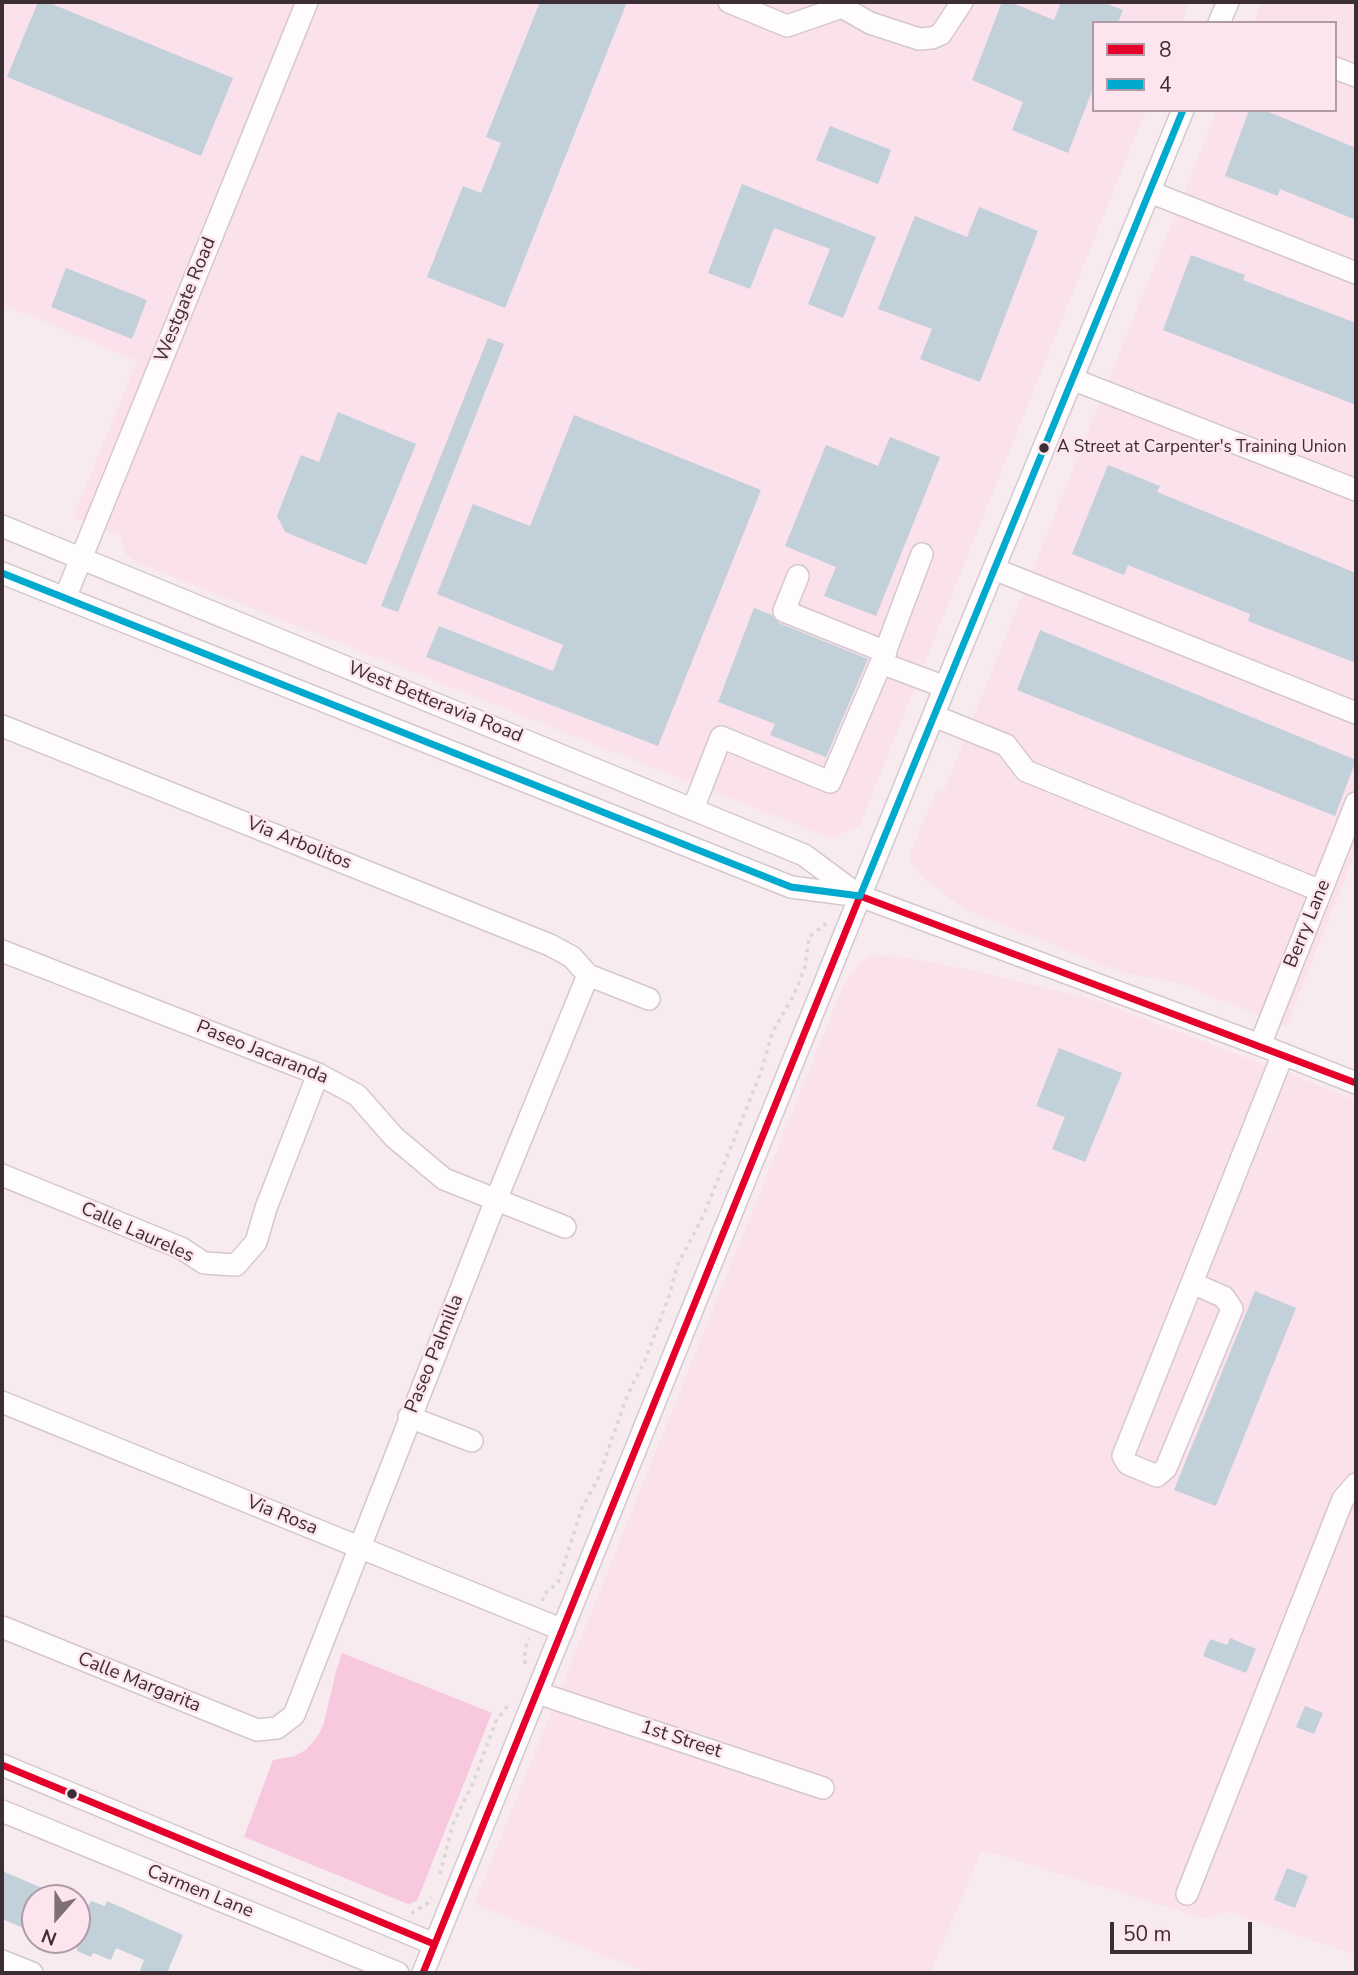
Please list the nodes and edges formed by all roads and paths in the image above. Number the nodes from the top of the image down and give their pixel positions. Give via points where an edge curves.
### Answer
1 (307, 2) edge
2 (729, 2) edge
3 (962, 2) edge
4 (1228, 2) edge
5 (842, 5) edge
6 (1220, 21) edge
7 (1337, 69) edge
8 (1356, 76) edge
9 (1182, 112) edge
10 (1150, 192) junction
11 (1356, 273) edge
12 (1072, 379) junction
13 (1356, 490) edge
14 (2, 526) edge
15 (922, 554) dead end
16 (81, 558) junction
17 (994, 569) junction
18 (2, 573) edge
19 (798, 576) dead end
20 (65, 598) junction
21 (884, 658) junction
22 (945, 687) junction
23 (1356, 713) edge
24 (934, 716) junction
25 (2, 726) edge
26 (1356, 803) edge
27 (693, 809) junction
28 (1321, 891) junction
29 (859, 896) junction
30 (829, 921) dead end
31 (2, 951) edge
32 (588, 975) junction
33 (649, 999) dead end
34 (1260, 1045) junction
35 (1283, 1054) junction
36 (318, 1074) junction
37 (1356, 1083) edge
38 (2, 1175) edge
39 (496, 1200) junction
40 (565, 1227) dead end
41 (1192, 1283) junction
42 (2, 1402) edge
43 (409, 1417) junction
44 (472, 1441) dead end
45 (1356, 1484) edge
46 (359, 1547) junction
47 (535, 1619) junction
48 (2, 1627) edge
49 (563, 1630) junction
50 (522, 1676) dead end
51 (538, 1693) junction
52 (513, 1696) dead end
53 (278, 1728) joint
54 (2, 1765) edge
55 (824, 1788) dead end
56 (2, 1811) edge
57 (438, 1883) dead end
58 (432, 1894) dead end
59 (1187, 1894) dead end
60 (405, 1931) junction
61 (434, 1944) junction
62 (2, 1961) edge
63 (32, 1973) edge
64 (398, 1973) edge
65 (422, 1973) edge

1 - 16 street, Westgate Road
2 - 5 street via 787,26
3 - 5 street via 941,34 932,38 870,23
4 - 6 street
7 - 8 street
9 - 10 street
10 - 11 street
10 - 12 street
12 - 13 street
12 - 17 street
14 - 16 street, West Betteravia Road
15 - 21 street
16 - 20 street, Westgate Road
16 - 27 street, West Betteravia Road
17 - 22 street
17 - 23 street
18 - 20 street, West Betteravia Road
19 - 21 street via 784,611
20 - 29 street, West Betteravia Road via 791,887
21 - 22 street
21 - 27 street via 830,782 721,737
22 - 24 street
24 - 28 street via 1006,745 1026,771
24 - 29 street
25 - 32 street, Via Arbolitos via 550,945 572,957
26 - 28 street, Berry Lane
27 - 29 street, West Betteravia Road via 804,855
28 - 34 street, Berry Lane
29 - 34 street, West Betteravia Road
29 - 49 street
30 - 47 path via 809,937 805,967 773,1031 704,1214 677,1266 651,1346 582,1508 558,1583 544,1594
31 - 36 street, Paseo Jacaranda
32 - 33 street
32 - 39 street, Paseo Palmilla
34 - 35 street, West Betteravia Road
35 - 37 street, West Betteravia Road
35 - 41 street
36 - 38 street, Calle Laureles via 256,1242 236,1265 204,1263 181,1248
36 - 39 street, Paseo Jacaranda via 357,1095 394,1137 444,1179
39 - 40 street, Paseo Jacaranda
39 - 43 street, Paseo Palmilla
41 - 41 street via 1123,1456 1128,1464 1157,1476 1166,1468 1231,1309 1224,1297
42 - 46 street, Via Rosa
43 - 44 street
43 - 46 street, Paseo Palmilla
45 - 59 street via 1343,1499
46 - 47 street, Via Rosa
46 - 53 street, Paseo Palmilla via 294,1715
47 - 49 street, Via Rosa
47 - 50 path
48 - 53 street, Calle Margarita via 257,1730
49 - 51 street
51 - 55 street, 1st Street
51 - 61 street
52 - 57 path via 496,1721 453,1824
54 - 60 street
56 - 64 street, Carmen Lane
58 - 60 path via 427,1904 413,1912
60 - 61 street
61 - 65 street
62 - 63 street

